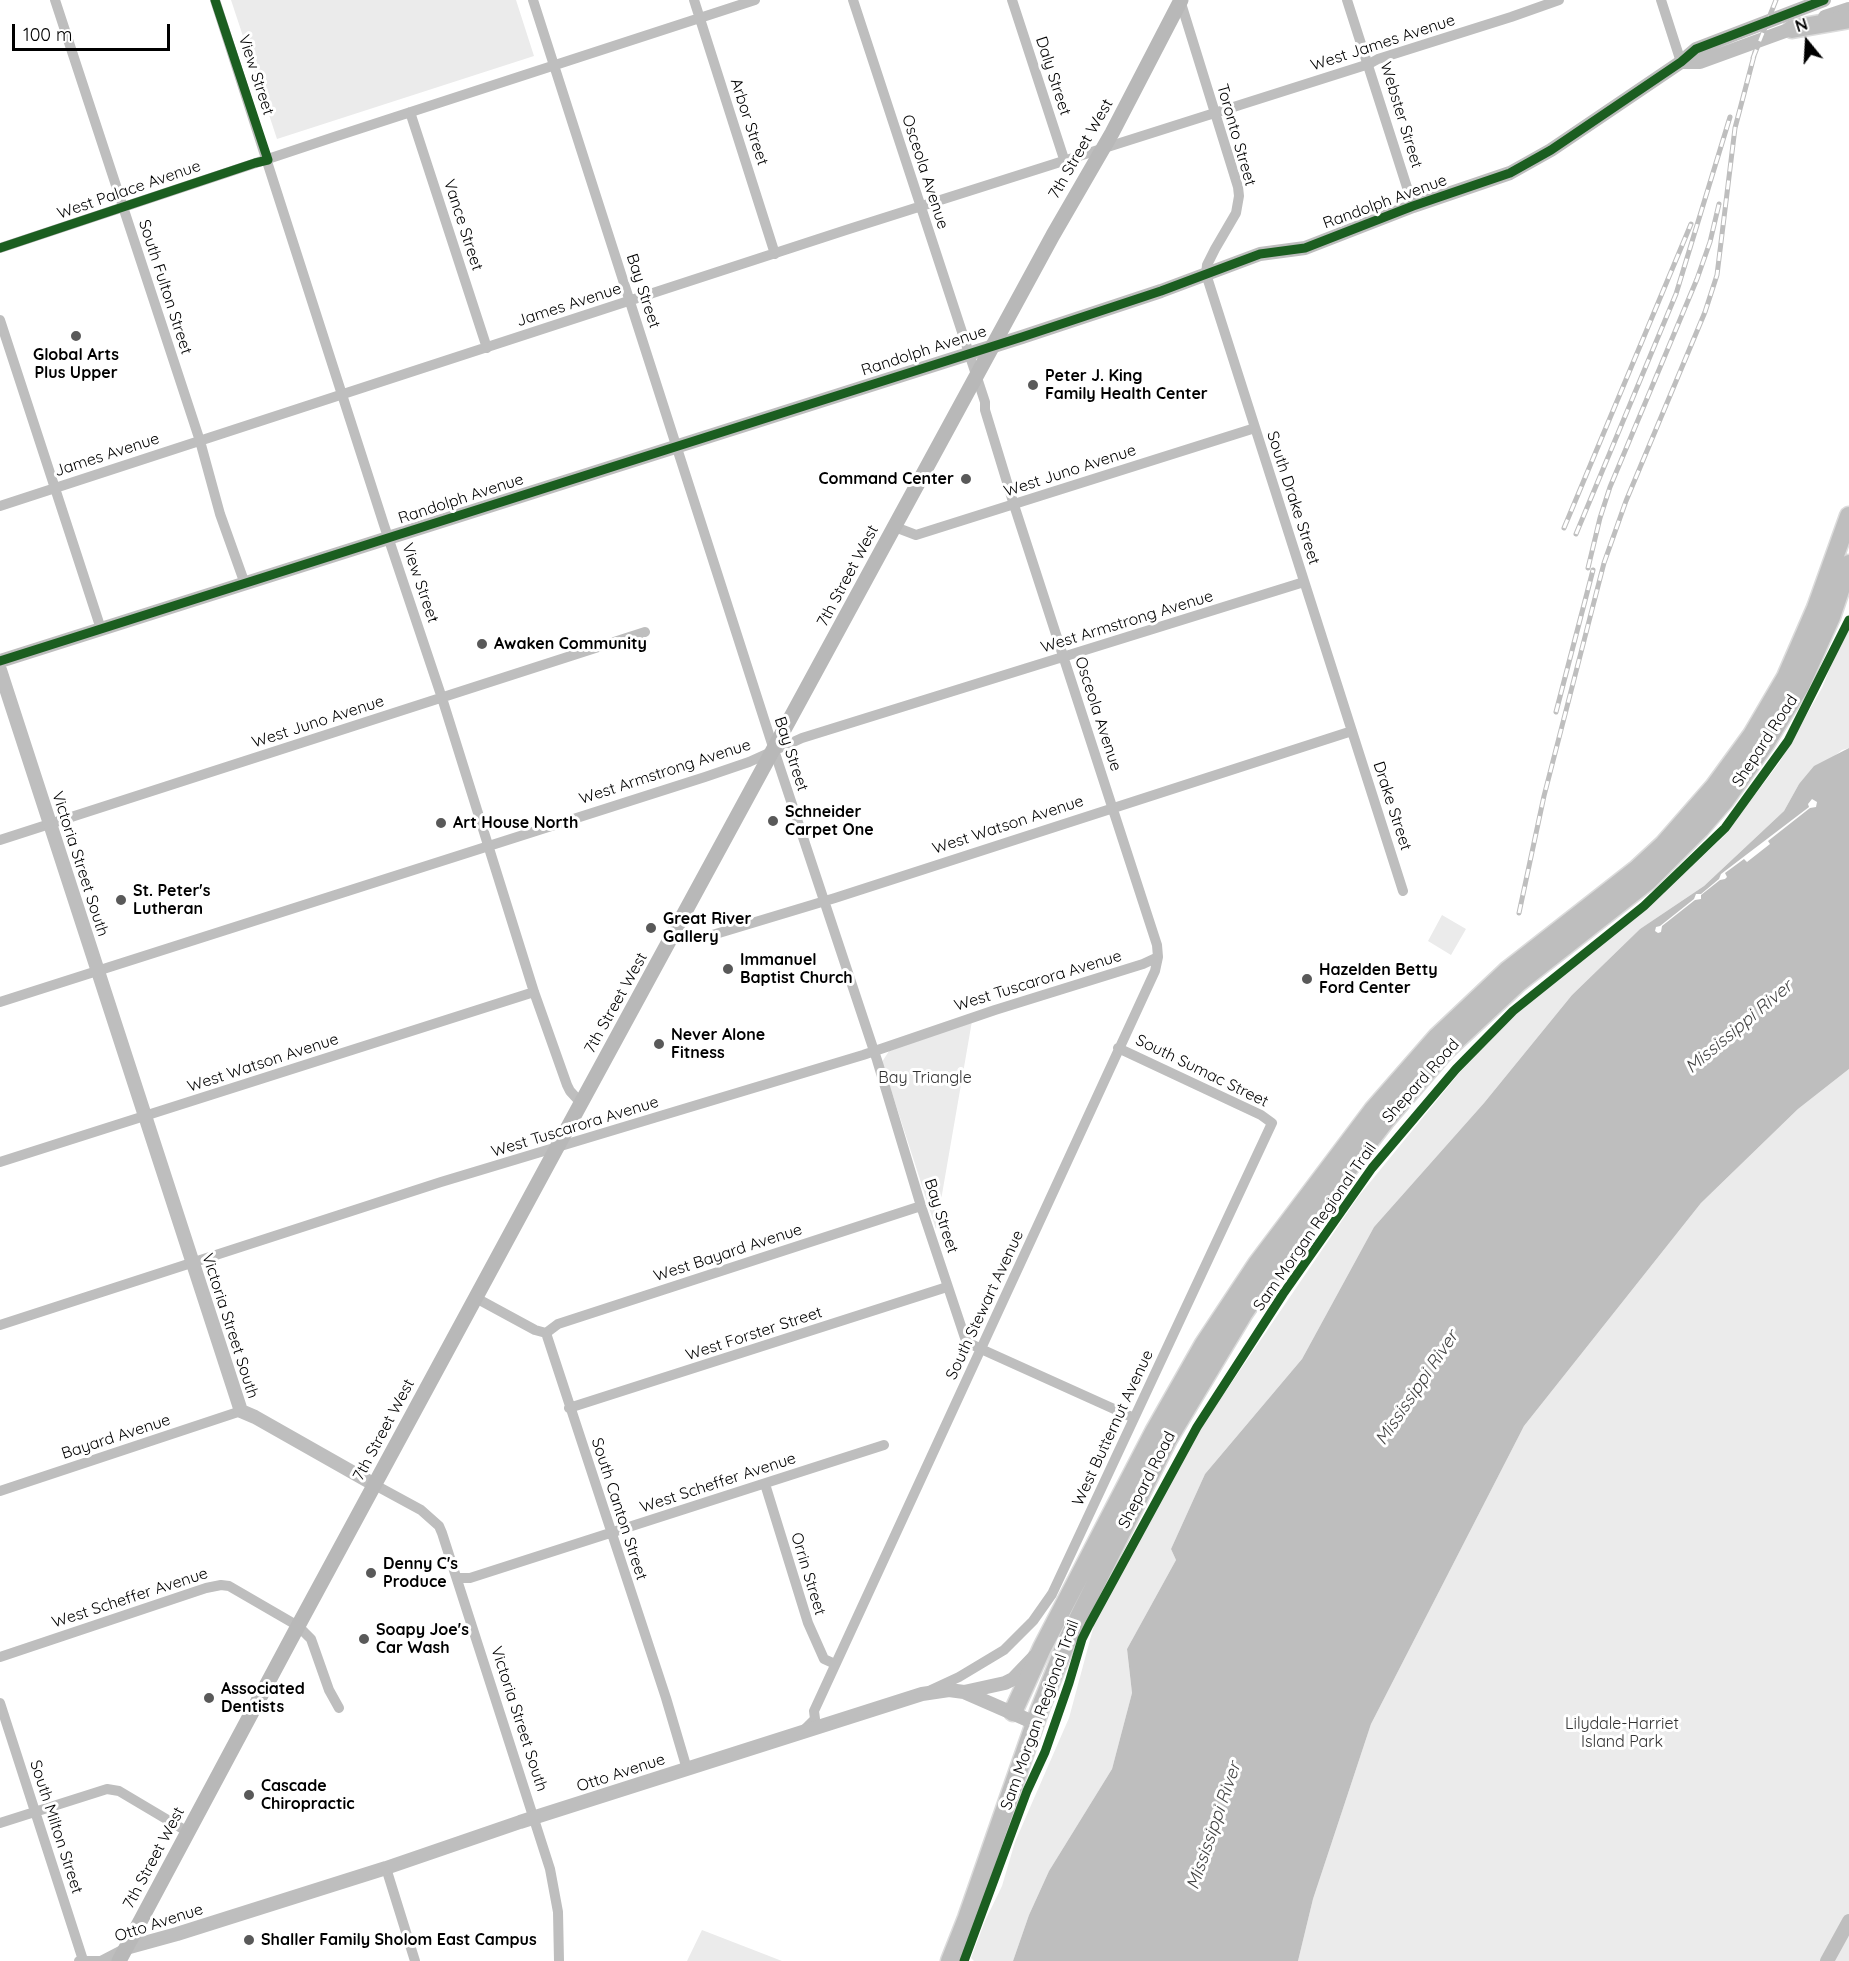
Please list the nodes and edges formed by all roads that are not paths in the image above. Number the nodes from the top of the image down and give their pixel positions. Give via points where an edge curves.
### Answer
1 (55, 0) edge
2 (215, 0) edge
3 (533, 0) edge
4 (693, 0) edge
5 (755, 0) edge
6 (853, 0) edge
7 (1012, 0) edge
8 (1180, 0) edge
9 (1347, 0) edge
10 (1559, 0) edge
11 (1661, 0) edge
12 (1824, 0) edge
13 (1849, 9) edge
14 (700, 19) junction
15 (1849, 19) edge
16 (1792, 29) junction
17 (1681, 62) junction
18 (1369, 64) junction
19 (554, 66) junction
20 (410, 112) junction
21 (1216, 112) junction
22 (1100, 151) junction
23 (268, 160) junction
24 (1065, 162) junction
25 (1413, 206) junction
26 (123, 207) junction
27 (921, 208) junction
28 (0, 248) edge
29 (775, 254) junction
30 (1206, 274) junction
31 (630, 301) junction
32 (0, 320) edge
33 (994, 345) junction
34 (487, 348) junction
35 (968, 353) junction
36 (976, 379) junction
37 (343, 396) junction
38 (1255, 428) junction
39 (200, 441) junction
40 (677, 445) junction
41 (54, 488) junction
42 (1014, 505) junction
43 (0, 506) edge
44 (1849, 516) edge
45 (895, 527) junction
46 (389, 538) junction
47 (1849, 564) edge
48 (1304, 582) junction
49 (245, 584) junction
50 (101, 629) junction
51 (645, 632) dead end
52 (1064, 657) junction
53 (0, 662) edge
54 (0, 670) edge
55 (442, 698) junction
56 (1352, 731) junction
57 (774, 750) junction
58 (1113, 807) junction
59 (50, 824) junction
60 (0, 840) edge
61 (489, 846) junction
62 (1403, 891) dead end
63 (824, 901) junction
64 (673, 936) junction
65 (1158, 957) junction
66 (97, 970) junction
67 (534, 992) junction
68 (0, 1002) edge
69 (1118, 1048) junction
70 (874, 1051) junction
71 (581, 1103) junction
72 (145, 1116) junction
73 (1272, 1123) joint
74 (558, 1146) junction
75 (0, 1162) edge
76 (921, 1206) junction
77 (192, 1264) junction
78 (947, 1287) junction
79 (476, 1298) junction
80 (0, 1325) edge
81 (546, 1333) junction
82 (981, 1349) junction
83 (569, 1408) junction
84 (241, 1411) junction
85 (1134, 1418) junction
86 (884, 1445) dead end
87 (765, 1484) junction
88 (375, 1485) junction
89 (0, 1491) edge
90 (611, 1532) junction
91 (457, 1578) junction
92 (298, 1626) junction
93 (1042, 1648) junction
94 (0, 1657) edge
95 (835, 1664) junction
96 (964, 1692) junction
97 (922, 1694) junction
98 (0, 1703) edge
99 (339, 1708) dead end
100 (1013, 1712) junction
101 (1035, 1723) junction
102 (801, 1732) junction
103 (687, 1769) junction
104 (35, 1812) junction
105 (534, 1818) junction
106 (0, 1823) edge
107 (188, 1832) junction
108 (387, 1868) junction
109 (1849, 1921) edge
110 (123, 1955) edge
111 (81, 1960) edge
112 (415, 1961) edge
113 (559, 1961) edge
114 (950, 1961) edge
115 (1827, 1961) edge

1 - 26 street, South Fulton Street
2 - 23 street, View Street
3 - 19 street, Bay Street
4 - 14 street, Arbor Street
5 - 14 street, West Palace Avenue
6 - 27 street, Osceola Avenue
7 - 24 street, Daly Street
8 - 21 street, Toronto Street
8 - 22 main road, 7th Street West
9 - 18 street, Webster Street
10 - 18 street, West James Avenue
11 - 17 street
12 - 17 street, Randolph Avenue via 1696,49
13 - 16 street, Randolph Avenue
14 - 19 street, West Palace Avenue
14 - 29 street, Arbor Street
15 - 16 highway
16 - 17 street, Randolph Avenue via 1700,62
17 - 25 street, Randolph Avenue via 1527,164 1495,179
18 - 21 street, West James Avenue
18 - 25 street, Webster Street
19 - 20 street, West Palace Avenue
19 - 31 street, Bay Street
20 - 23 street, West Palace Avenue
20 - 34 street, Vance Street
21 - 22 street, James Avenue
21 - 30 street, Toronto Street via 1239,196 1236,213 1207,265
22 - 24 street, James Avenue
22 - 33 main road, 7th Street West
23 - 26 street, West Palace Avenue
23 - 37 street, View Street
24 - 27 street, James Avenue
25 - 30 street, Randolph Avenue via 1305,248 1260,254
26 - 28 street, West Palace Avenue
26 - 39 street, South Fulton Street
27 - 29 street, James Avenue
27 - 35 street, Osceola Avenue
29 - 31 street, James Avenue
30 - 33 street, Randolph Avenue
30 - 38 street, South Drake Street
31 - 34 street, James Avenue
31 - 40 street, Bay Street
32 - 41 street
33 - 35 street, Randolph Avenue
33 - 36 main road, 7th Street West
34 - 37 street, James Avenue
35 - 36 street, Osceola Avenue
35 - 40 street, Randolph Avenue
36 - 42 street, Osceola Avenue
36 - 45 main road, 7th Street West
37 - 39 street, James Avenue
37 - 46 street, View Street
38 - 42 street, West Juno Avenue
38 - 48 street, South Drake Street
39 - 41 street, James Avenue
39 - 49 street, South Fulton Street
40 - 46 street, Randolph Avenue
40 - 57 street, Bay Street
41 - 43 street, James Avenue
41 - 50 street
42 - 45 street, West Juno Avenue via 916,535
42 - 52 street, Osceola Avenue
44 - 93 highway, Shepard Road via 1786,677 1733,763 1664,844 1611,891 1508,970 1437,1037 1373,1110 1286,1223 1204,1344
45 - 57 main road, 7th Street West
46 - 49 street, Randolph Avenue
46 - 55 street, View Street
47 - 101 highway, Shepard Road via 1800,686 1725,800 1648,881 1518,983 1446,1050 1384,1121 1276,1265 1168,1439 1081,1609
48 - 52 street, West Armstrong Avenue
48 - 56 street, South Drake Street
49 - 50 street, Randolph Avenue
50 - 53 street, Randolph Avenue
51 - 55 street, West Juno Avenue
52 - 57 street, West Armstrong Avenue
52 - 58 street, Osceola Avenue
54 - 59 street, Victoria Street South
55 - 59 street, West Juno Avenue
55 - 61 street, View Street
56 - 58 street, West Watson Avenue
56 - 62 street, Drake Street
57 - 61 street, West Armstrong Avenue via 705,777
57 - 63 street, Bay Street
57 - 64 main road, 7th Street West
58 - 63 street, West Watson Avenue
58 - 65 street, Osceola Avenue
59 - 60 street, West Juno Avenue
59 - 66 street, Victoria Street South
61 - 66 street, West Armstrong Avenue
61 - 67 street, View Street
63 - 64 street, West Watson Avenue via 699,939
63 - 70 street, Bay Street
64 - 71 main road, 7th Street West
65 - 69 street, South Stewart Avenue
65 - 70 street, West Tuscarora Avenue
66 - 68 street, West Armstrong Avenue
66 - 72 street, Victoria Street South
67 - 71 street, View Street via 567,1084
67 - 72 street, West Watson Avenue
69 - 73 street, South Sumac Street
69 - 82 street, South Stewart Avenue
70 - 74 street, West Tuscarora Avenue
70 - 76 street, Bay Street
71 - 74 main road, 7th Street West
72 - 75 street, West Watson Avenue
72 - 77 street, Victoria Street South
73 - 85 street, West Butternut Avenue
74 - 77 street, West Tuscarora Avenue
74 - 79 main road, 7th Street West
76 - 78 street, Bay Street
76 - 81 street, West Bayard Avenue via 558,1324
77 - 80 street, West Tuscarora Avenue
77 - 84 street, Victoria Street South
78 - 82 street, Bay Street via 965,1338
78 - 83 street, West Forster Street
79 - 81 street
79 - 88 main road, 7th Street West
81 - 83 street, South Canton Street
82 - 85 street, Bay Street
82 - 95 street, South Stewart Avenue
83 - 90 street, South Canton Street
84 - 88 street, Victoria Street South
84 - 89 street, Bayard Avenue
85 - 97 street, West Butternut Avenue via 1052,1594 1033,1621 991,1659
86 - 87 street, West Scheffer Avenue
87 - 90 street, West Scheffer Avenue
87 - 95 street, Orrin Street via 808,1623 824,1659
88 - 91 street, Victoria Street South via 421,1510 439,1526
88 - 92 main road, 7th Street West
90 - 91 street, West Scheffer Avenue via 470,1578
90 - 103 street, South Canton Street
91 - 105 street, Victoria Street South
92 - 94 street, West Scheffer Avenue via 221,1585
92 - 99 street via 311,1639 328,1690
92 - 107 main road, 7th Street West
93 - 96 street via 1013,1679
93 - 100 highway, Shepard Road
95 - 102 street, South Stewart Avenue via 814,1711 815,1719
96 - 97 street, Otto Avenue
96 - 100 street, Otto Avenue
97 - 102 street, Otto Avenue
98 - 104 street, South Milton Street
100 - 101 street, Otto Avenue
101 - 114 highway, Shepard Road
102 - 103 street, Otto Avenue
103 - 105 street, Otto Avenue
104 - 106 street
104 - 107 street via 107,1789 118,1791
104 - 111 street, South Milton Street
105 - 108 street, Otto Avenue
105 - 113 street, Victoria Street South via 554,1885
107 - 110 main road, 7th Street West
108 - 110 street, Otto Avenue via 177,1934
108 - 112 street
109 - 115 street
110 - 111 street, Otto Avenue via 101,1961

